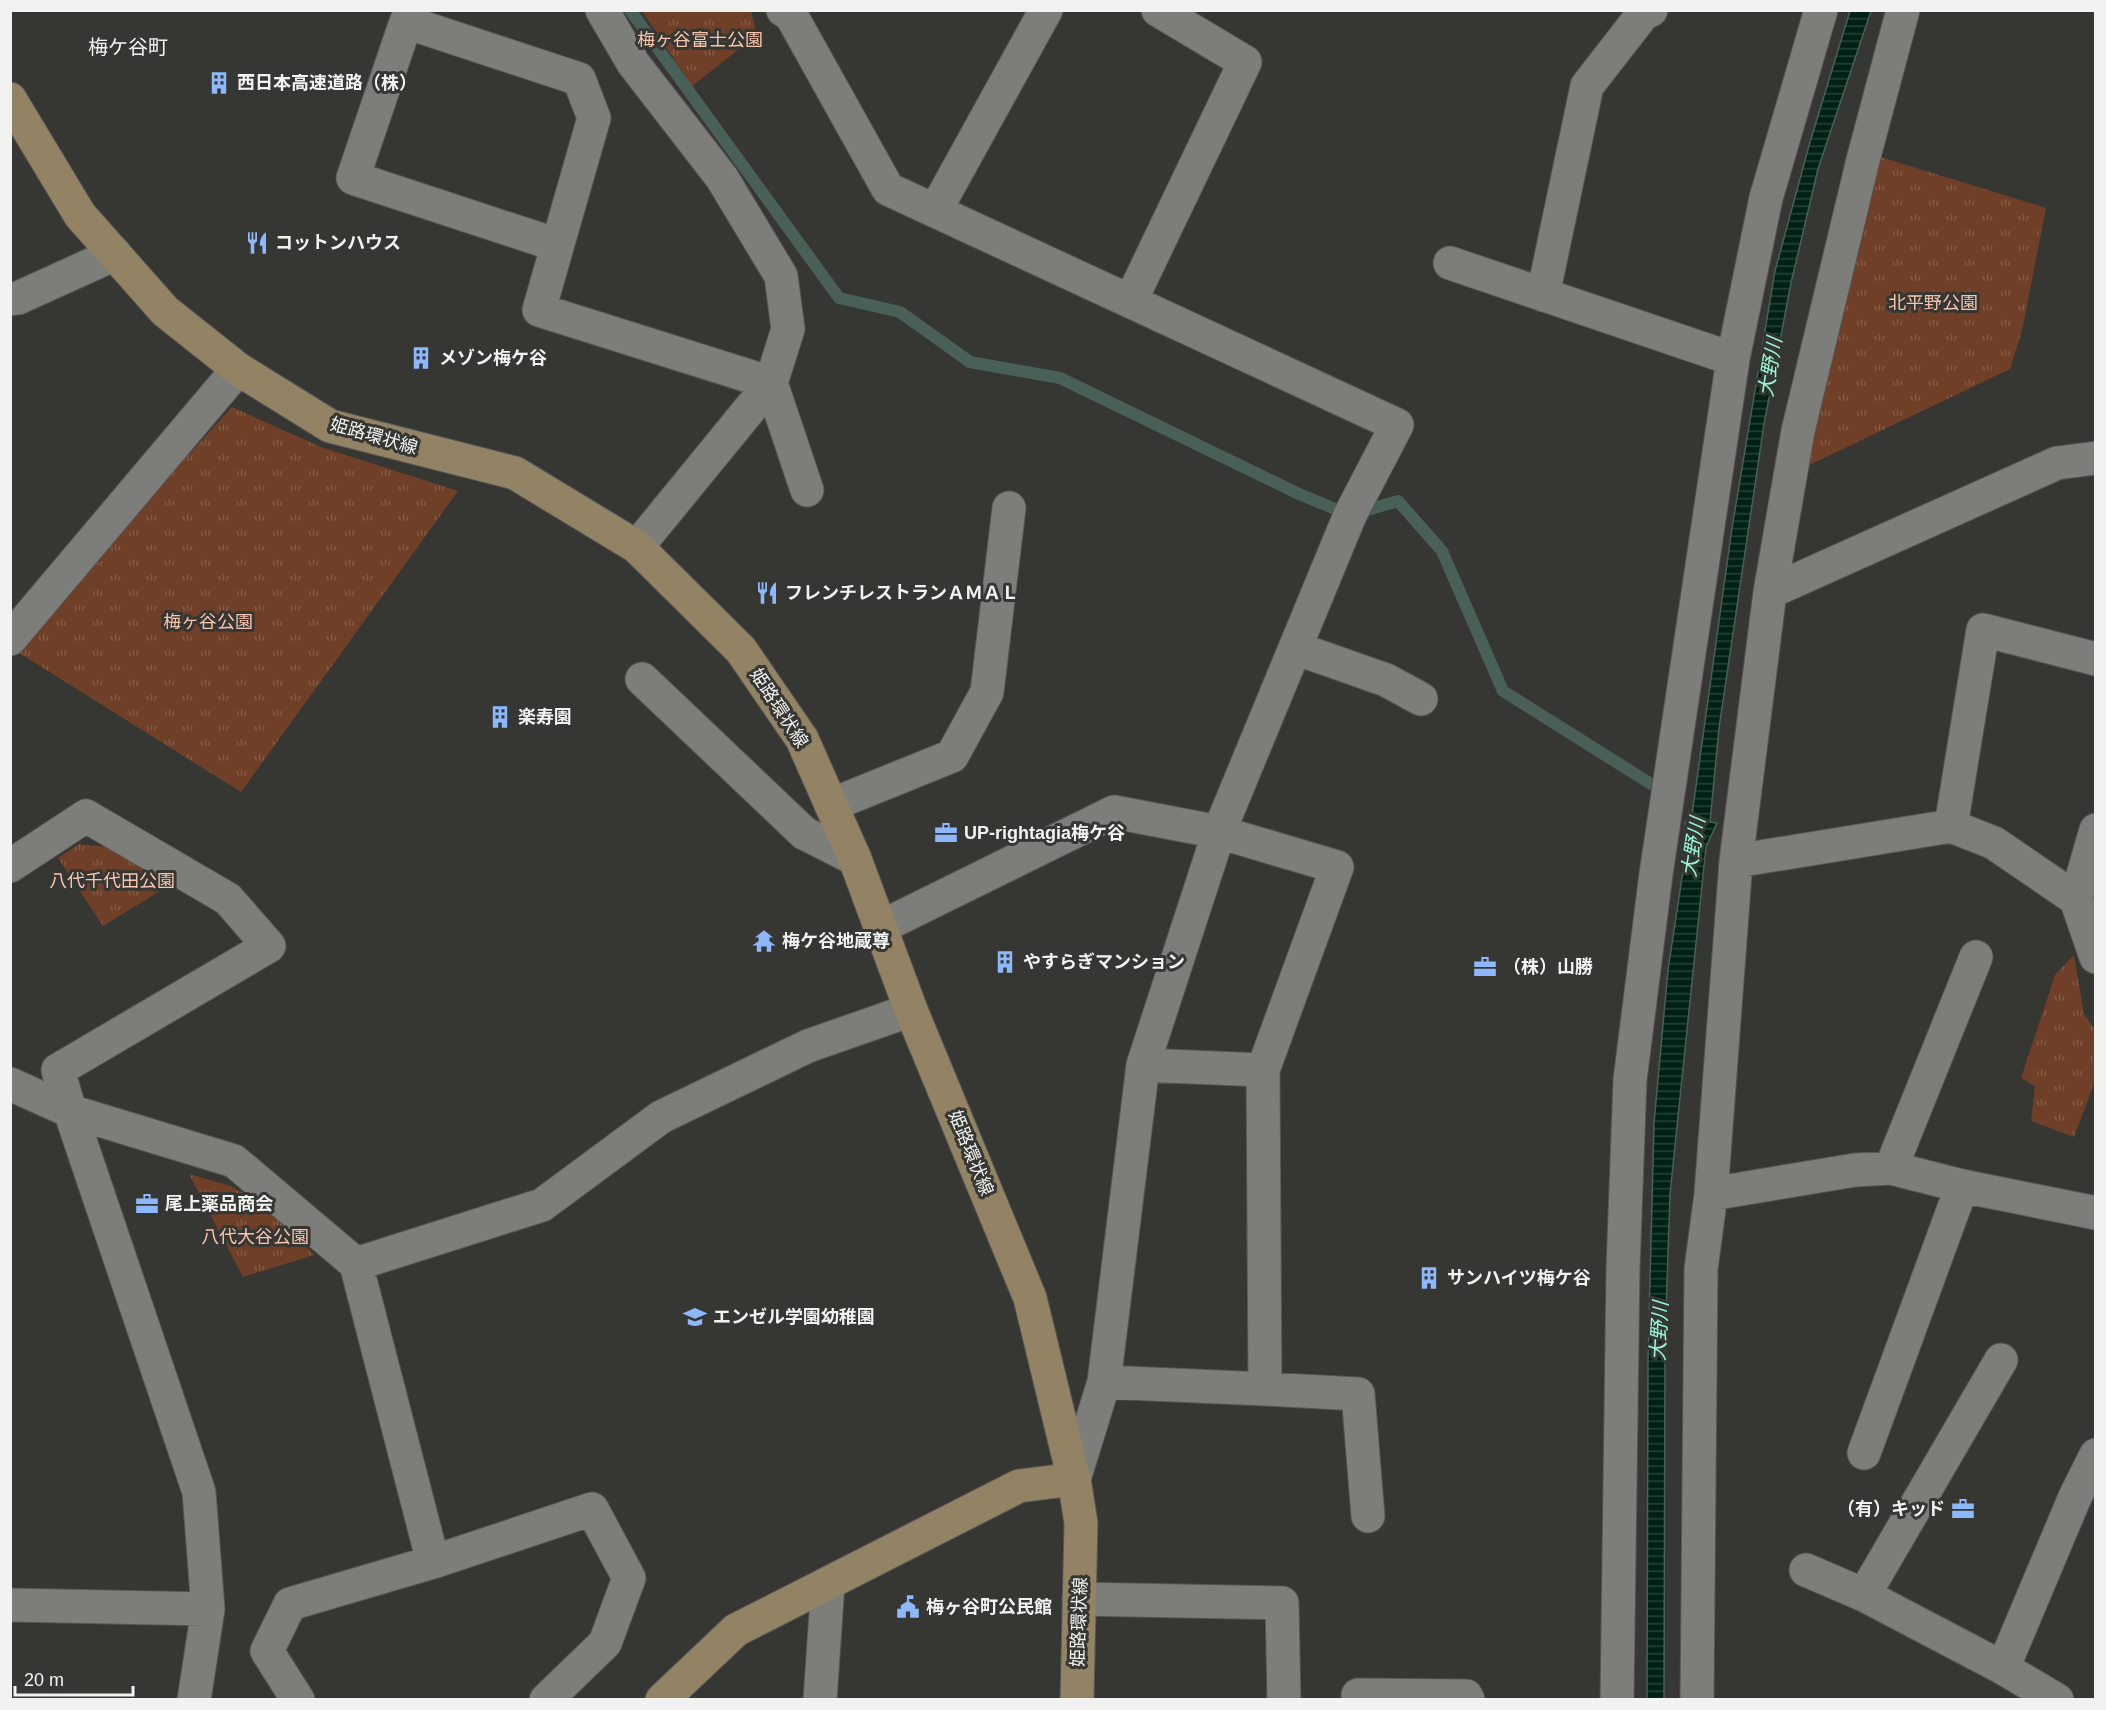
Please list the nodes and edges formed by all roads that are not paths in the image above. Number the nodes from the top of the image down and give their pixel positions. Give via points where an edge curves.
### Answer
1 (602, 10) edge
2 (1046, 10) edge
3 (1158, 10) edge
4 (1651, 10) edge
5 (1821, 10) edge
6 (1903, 10) edge
7 (789, 12) edge
8 (10, 99) edge
9 (935, 211) junction
10 (557, 245) dead end
11 (115, 254) junction
12 (1450, 263) dead end
13 (1543, 295) junction
14 (10, 299) edge
15 (1131, 300) junction
16 (1733, 359) junction
17 (238, 369) junction
18 (771, 383) junction
19 (2096, 458) edge
20 (807, 490) dead end
21 (1010, 508) dead end
22 (637, 548) junction
23 (1770, 592) junction
24 (10, 639) edge
25 (1295, 648) junction
26 (2096, 659) edge
27 (642, 679) dead end
28 (1421, 699) dead end
29 (831, 805) junction
30 (1952, 826) junction
31 (2096, 830) edge
32 (1219, 832) junction
33 (855, 859) junction
34 (1736, 861) junction
35 (10, 866) edge
36 (2076, 900) junction
37 (880, 927) junction
38 (1976, 957) dead end
39 (2096, 957) edge
40 (911, 1010) junction
41 (1143, 1065) junction
42 (1263, 1070) junction
43 (10, 1084) edge
44 (70, 1111) junction
45 (1891, 1168) junction
46 (1962, 1186) junction
47 (1711, 1194) junction
48 (2096, 1213) edge
49 (356, 1264) junction
50 (2001, 1360) dead end
51 (1104, 1382) junction
52 (1264, 1389) junction
53 (1864, 1453) dead end
54 (2096, 1455) edge
55 (1074, 1479) junction
56 (2085, 1502) edge
57 (1368, 1516) dead end
58 (433, 1562) junction
59 (1806, 1570) dead end
60 (828, 1584) junction
61 (1864, 1595) junction
62 (1079, 1599) junction
63 (10, 1605) edge
64 (207, 1609) junction
65 (2003, 1668) junction
66 (1358, 1695) dead end
67 (194, 1700) edge
68 (298, 1700) edge
69 (546, 1700) edge
70 (662, 1700) edge
71 (820, 1700) edge
72 (1077, 1700) edge
73 (1284, 1700) edge
74 (1468, 1700) edge
75 (1617, 1700) edge
76 (1696, 1700) edge
77 (2057, 1700) edge

1 - 18 street via 633,63 722,178 781,276 788,330
2 - 9 street
3 - 15 street via 1245,62
4 - 13 street via 1643,14 1587,86
5 - 16 street via 1766,198
6 - 23 street via 1798,430
7 - 9 street via 888,189
8 - 11 main road, 姫路環状線 via 80,215
9 - 15 street
10 - 18 street via 352,178 406,22 579,79 594,118 539,310
11 - 14 street
11 - 17 main road, 姫路環状線 via 165,311
12 - 13 street
13 - 16 street
15 - 25 street via 1397,425 1350,515
16 - 75 street via 1656,874 1630,1080 1623,1268
17 - 22 main road, 姫路環状線 via 330,426 515,473
17 - 24 street
18 - 20 street
18 - 22 street
19 - 23 street via 2057,463
21 - 29 street via 987,692 952,756
22 - 29 main road, 姫路環状線 via 741,650 802,739
23 - 34 street
25 - 28 street via 1386,680
25 - 32 street
26 - 30 street via 1983,630
27 - 33 street via 804,834
29 - 33 main road, 姫路環状線
30 - 34 street
30 - 36 street via 1994,843
31 - 36 street
32 - 37 street via 1114,812
32 - 41 street
32 - 42 street via 1337,867
33 - 37 main road, 姫路環状線
34 - 47 street
35 - 44 street via 86,816 228,899 269,946 58,1070
36 - 39 street
37 - 40 main road, 姫路環状線
38 - 45 street
40 - 49 street via 808,1046 660,1117 542,1205
40 - 55 main road, 姫路環状線 via 1030,1298
41 - 42 street
41 - 51 street
42 - 52 street
43 - 44 street
44 - 49 street via 234,1161
44 - 64 street via 199,1492
45 - 46 street
45 - 47 street via 1855,1170
46 - 48 street
46 - 53 street
47 - 76 street via 1701,1269
49 - 58 street
50 - 61 street
51 - 52 street
51 - 55 street
52 - 57 street via 1358,1394
54 - 56 street
55 - 60 main road via 1019,1486
55 - 62 main road, 姫路環状線 via 1081,1523
56 - 65 street
58 - 68 street via 290,1604 267,1651
58 - 69 street via 592,1509 629,1578 605,1643
59 - 61 street
60 - 70 main road via 736,1630
60 - 71 street
61 - 65 street
62 - 72 main road, 姫路環状線
62 - 73 street via 1282,1603
63 - 64 street
64 - 67 street
65 - 77 street
66 - 74 street via 1466,1696

